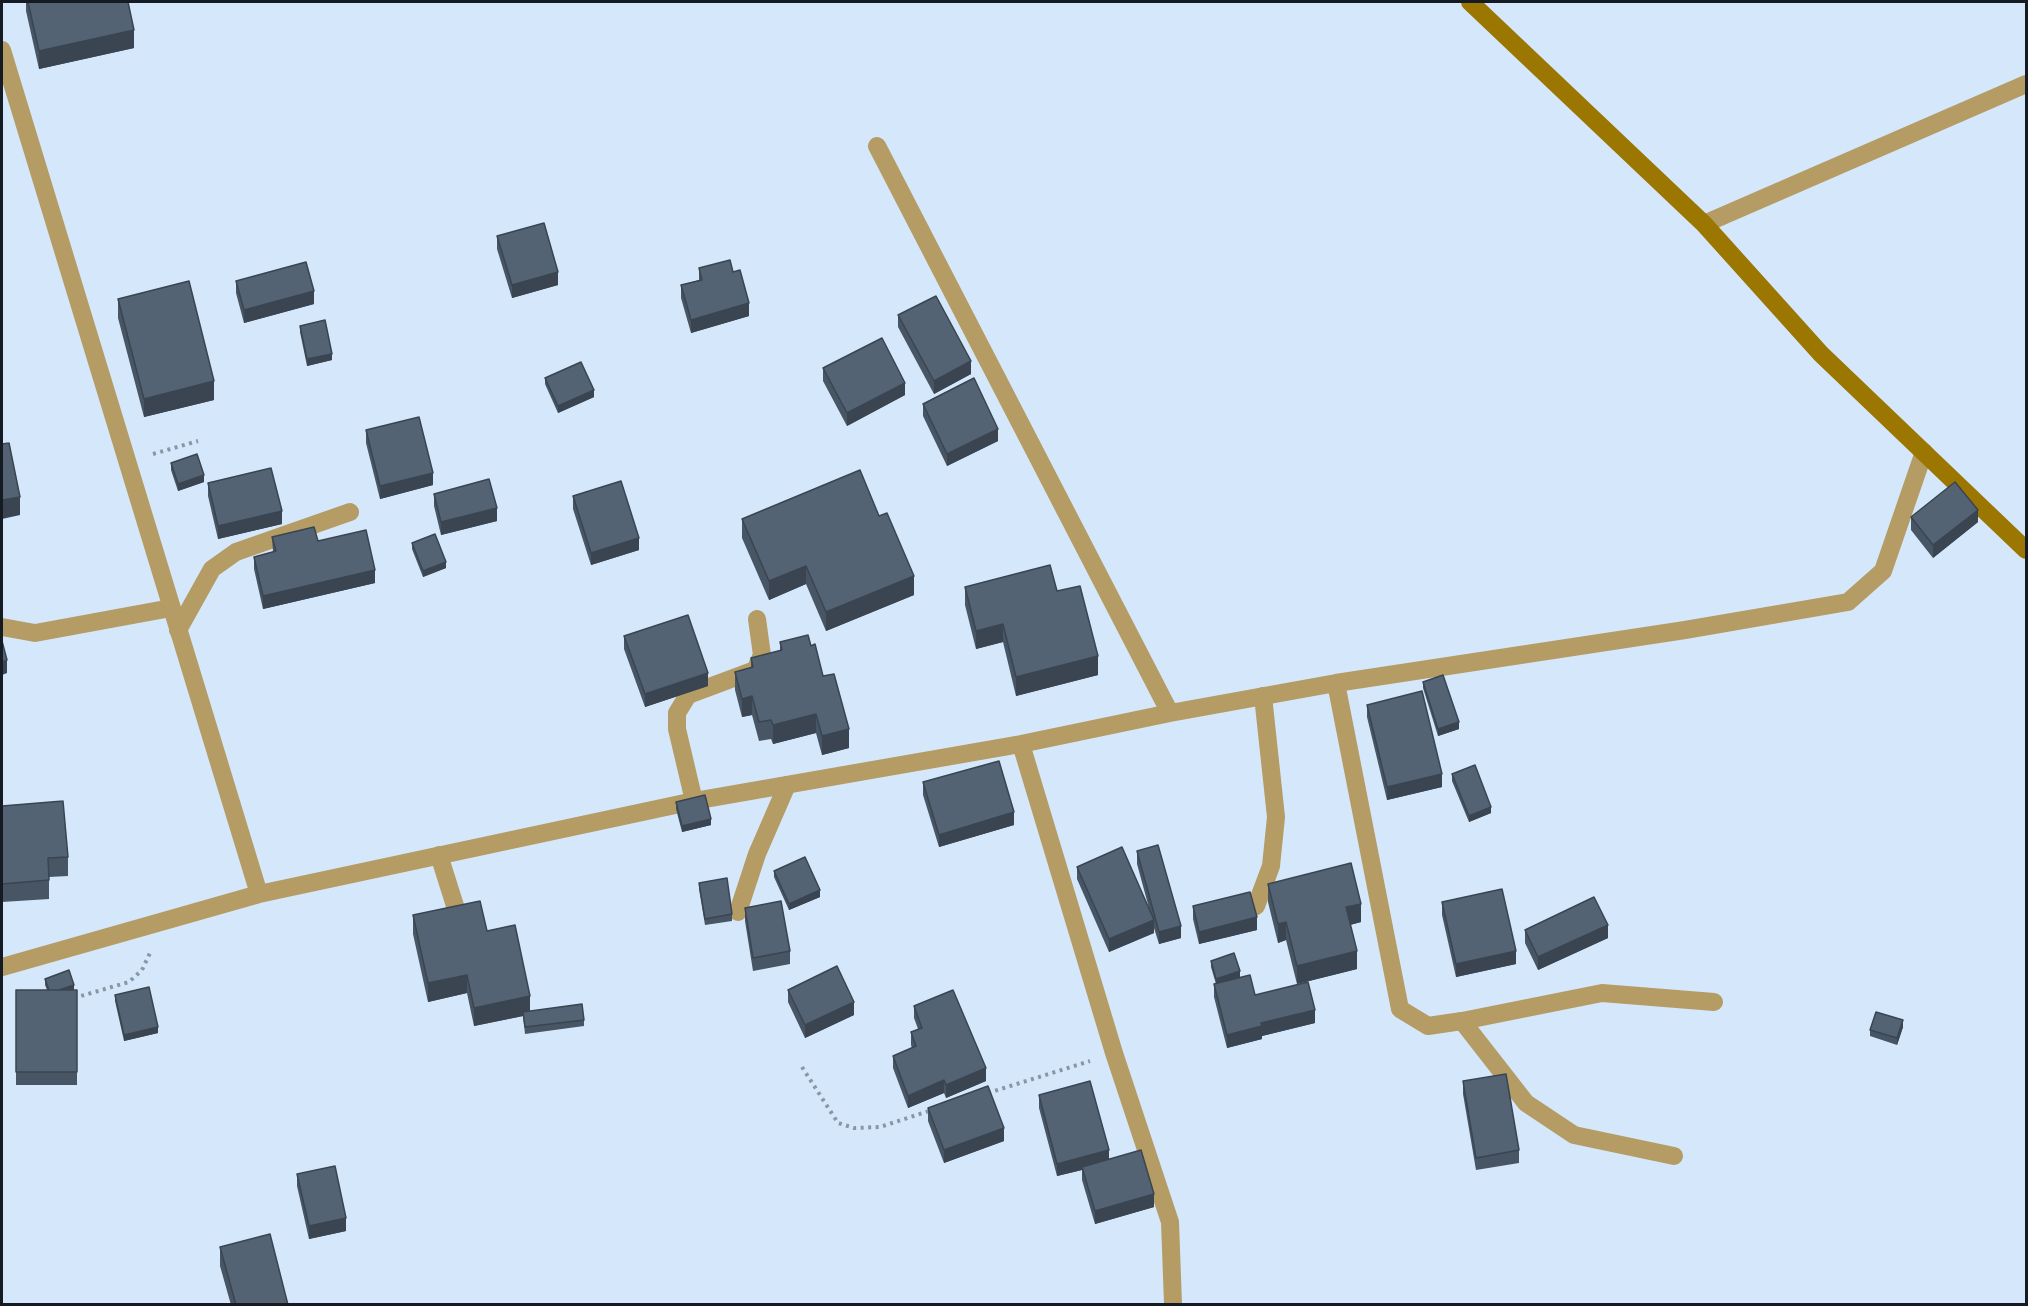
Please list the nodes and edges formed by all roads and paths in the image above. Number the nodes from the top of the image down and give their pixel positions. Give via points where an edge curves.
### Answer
1 (1470, 2) edge
2 (2, 50) edge
3 (2026, 84) edge
4 (878, 146) dead end
5 (1704, 224) junction
6 (198, 441) dead end
7 (1924, 452) junction
8 (126, 462) junction
9 (350, 512) dead end
10 (2026, 550) edge
11 (171, 608) junction
12 (757, 619) dead end
13 (2, 627) edge
14 (178, 630) junction
15 (1336, 683) junction
16 (1263, 696) junction
17 (1170, 713) junction
18 (1021, 744) junction
19 (787, 785) junction
20 (694, 801) junction
21 (439, 855) junction
22 (259, 894) junction
23 (1256, 906) edge
24 (738, 912) dead end
25 (148, 925) junction
26 (466, 942) edge
27 (2, 967) edge
28 (75, 998) edge
29 (1714, 1002) dead end
30 (1462, 1021) junction
31 (1114, 1053) junction
32 (802, 1067) dead end
33 (980, 1095) edge
34 (936, 1109) edge
35 (1674, 1156) dead end
36 (1173, 1305) edge

1 - 5 street
2 - 8 street
3 - 5 street
4 - 17 street
5 - 7 street via 1821,354
6 - 8 path
7 - 10 street
7 - 15 street via 1883,571 1848,602
8 - 11 street
9 - 14 street via 236,552 213,569
11 - 13 street via 35,633
11 - 14 street
12 - 20 street via 762,655 755,670 688,695 677,713 677,729
14 - 22 street
15 - 16 street
15 - 30 street via 1400,1009 1428,1026
16 - 17 street
16 - 23 street via 1276,818 1271,866
17 - 18 street
18 - 19 street
18 - 31 street
19 - 20 street
19 - 24 street via 757,854
20 - 21 street
21 - 22 street
21 - 26 street
22 - 25 street
25 - 27 street
25 - 28 path via 150,954 142,970 129,982
29 - 30 street via 1602,993
30 - 35 street via 1526,1103 1574,1135
31 - 33 path
31 - 36 street via 1170,1222
32 - 34 path via 838,1123 854,1128 880,1127

